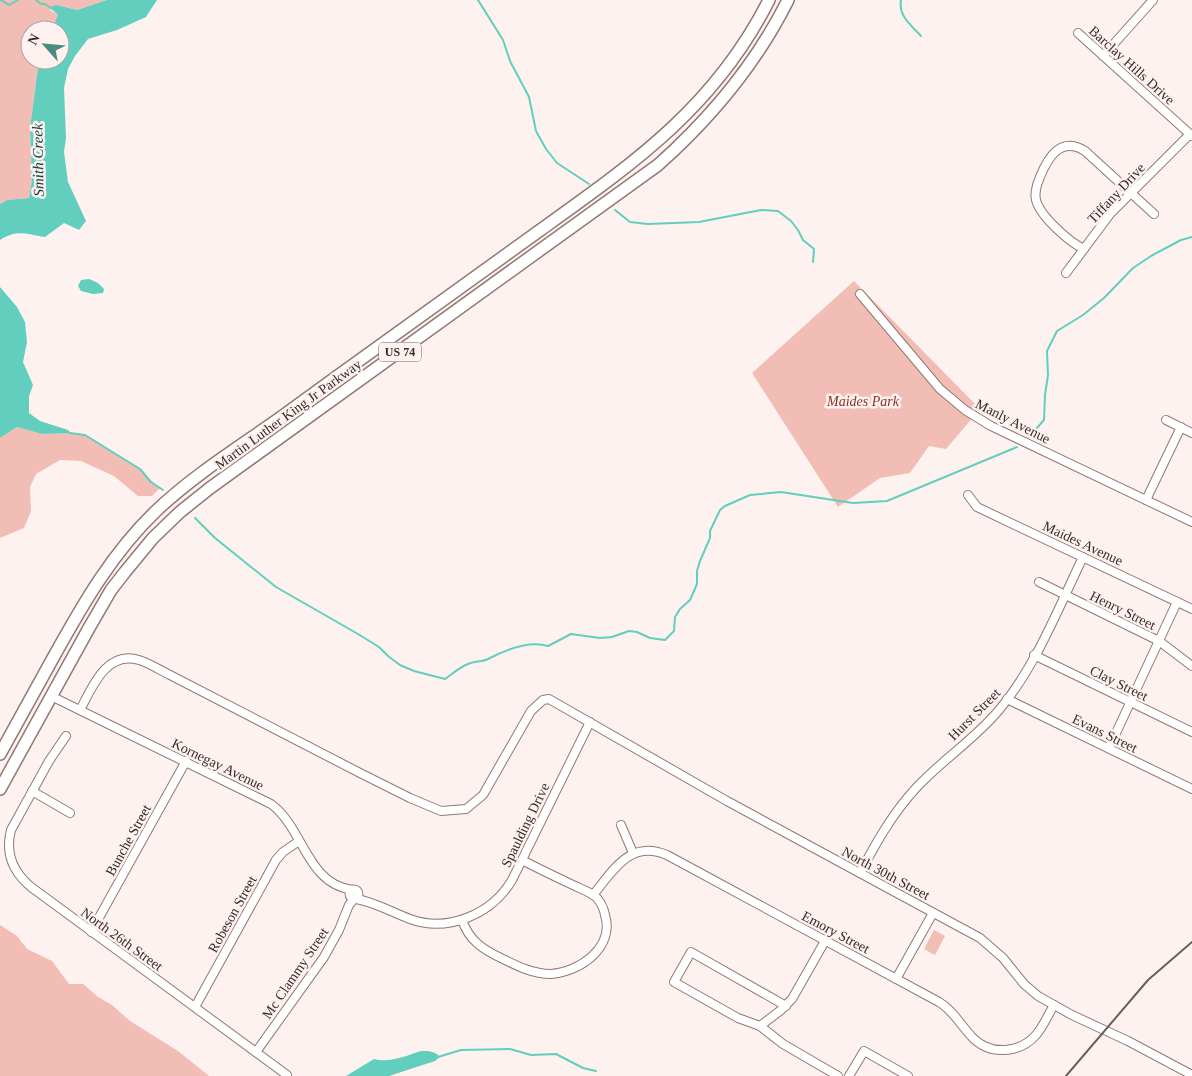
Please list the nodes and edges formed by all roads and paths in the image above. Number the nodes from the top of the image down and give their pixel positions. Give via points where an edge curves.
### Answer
1 (770, 0) edge
2 (788, 0) edge
3 (1153, 0) edge
4 (1078, 33) dead end
5 (1103, 56) junction
6 (1191, 135) edge
7 (1131, 193) junction
8 (1154, 214) dead end
9 (1084, 249) junction
10 (1066, 273) dead end
11 (860, 294) dead end
12 (1166, 420) dead end
13 (1181, 428) junction
14 (1192, 433) edge
15 (968, 495) dead end
16 (1146, 500) junction
17 (1192, 522) edge
18 (1083, 557) junction
19 (1039, 582) dead end
20 (1065, 596) junction
21 (1177, 602) junction
22 (1192, 609) edge
23 (1159, 641) junction
24 (1034, 655) junction
25 (1192, 666) edge
26 (51, 696) junction
27 (1007, 699) junction
28 (1130, 703) junction
29 (80, 710) junction
30 (590, 722) junction
31 (1192, 732) edge
32 (66, 736) dead end
33 (1109, 748) junction
34 (0, 754) edge
35 (186, 761) junction
36 (0, 789) edge
37 (1192, 789) edge
38 (32, 791) junction
39 (70, 813) dead end
40 (621, 825) dead end
41 (299, 841) junction
42 (633, 853) junction
43 (522, 860) junction
44 (860, 873) junction
45 (352, 895) junction
46 (593, 895) junction
47 (933, 913) junction
48 (462, 920) junction
49 (91, 932) junction
50 (826, 941) junction
51 (896, 979) junction
52 (786, 1006) junction
53 (1054, 1006) junction
54 (195, 1007) junction
55 (760, 1026) junction
56 (256, 1052) junction
57 (288, 1075) edge
58 (1192, 1075) edge
59 (838, 1076) edge
60 (850, 1076) edge
61 (908, 1076) edge

1 - 34 highway, Martin Luther King Jr Parkway / US 74 via 745,43 712,88 646,152 231,452 159,508 126,543 93,587
2 - 26 highway, Martin Luther King Jr Parkway / US 74 via 763,46 732,89 699,127 658,165 210,488 166,525 138,554 111,590
3 - 5 street
4 - 5 street, Barclay Hills Drive
5 - 6 street, Barclay Hills Drive
6 - 7 street, Tiffany Drive
7 - 8 street
7 - 9 street, Tiffany Drive via 1110,214
7 - 9 street via 1081,148 1068,146 1051,155 1037,185 1036,202 1063,235
9 - 10 street, Tiffany Drive
11 - 16 street, Manly Avenue via 940,389 965,410 991,426
12 - 13 street
13 - 14 street
13 - 16 street
15 - 18 street, Maides Avenue via 978,507
16 - 17 street, Manly Avenue
18 - 20 street, Hurst Street
18 - 21 street, Maides Avenue
19 - 20 street, Henry Street
20 - 23 street, Henry Street
20 - 24 street, Hurst Street
21 - 22 street, Maides Avenue
21 - 23 street
23 - 25 street, Henry Street
23 - 28 street
24 - 27 street, Hurst Street
24 - 28 street, Clay Street
26 - 29 street, Kornegay Avenue
26 - 36 highway, Martin Luther King Jr Parkway / US 74
27 - 33 street, Evans Street
27 - 44 street, Hurst Street via 904,802 881,834
28 - 31 street, Clay Street
28 - 33 street
29 - 30 street, North 30th Street via 98,677 112,662 126,658 138,660 441,811 466,809 483,795 531,711 543,700 549,699
29 - 35 street, Kornegay Avenue
30 - 43 street, Spaulding Drive
30 - 44 street, North 30th Street
32 - 38 street
33 - 37 street, Evans Street
35 - 41 street, Kornegay Avenue via 271,804 287,820
35 - 49 street, Bunche Street
38 - 39 street
38 - 49 street, North 26th Street via 11,830 12,863 25,882
40 - 42 street
41 - 45 street, Kornegay Avenue via 318,871
41 - 54 street, Robeson Street via 276,860
42 - 46 street via 619,864
42 - 50 street, Emory Street via 646,850 667,855
43 - 46 street
43 - 48 street, Spaulding Drive via 500,897
44 - 47 street, North 30th Street
45 - 48 street, Kornegay Avenue via 424,922 442,924
45 - 56 street, Mc Clammy Street via 339,930 324,957
46 - 48 street via 605,913 608,925 605,937 598,951 589,959 559,973 534,972 485,950 468,935
47 - 51 street
47 - 53 street, North 30th Street via 986,942 1029,989
49 - 54 street, North 26th Street
50 - 51 street, Emory Street
50 - 52 street
51 - 53 street, Emory Street via 945,1006 976,1040 999,1050 1013,1049 1032,1038
52 - 55 street
52 - 55 street via 691,952 674,982 738,1018
53 - 58 street, North 30th Street
54 - 56 street, North 26th Street
55 - 59 street via 791,1049
56 - 57 street, North 26th Street
60 - 61 street via 864,1051

